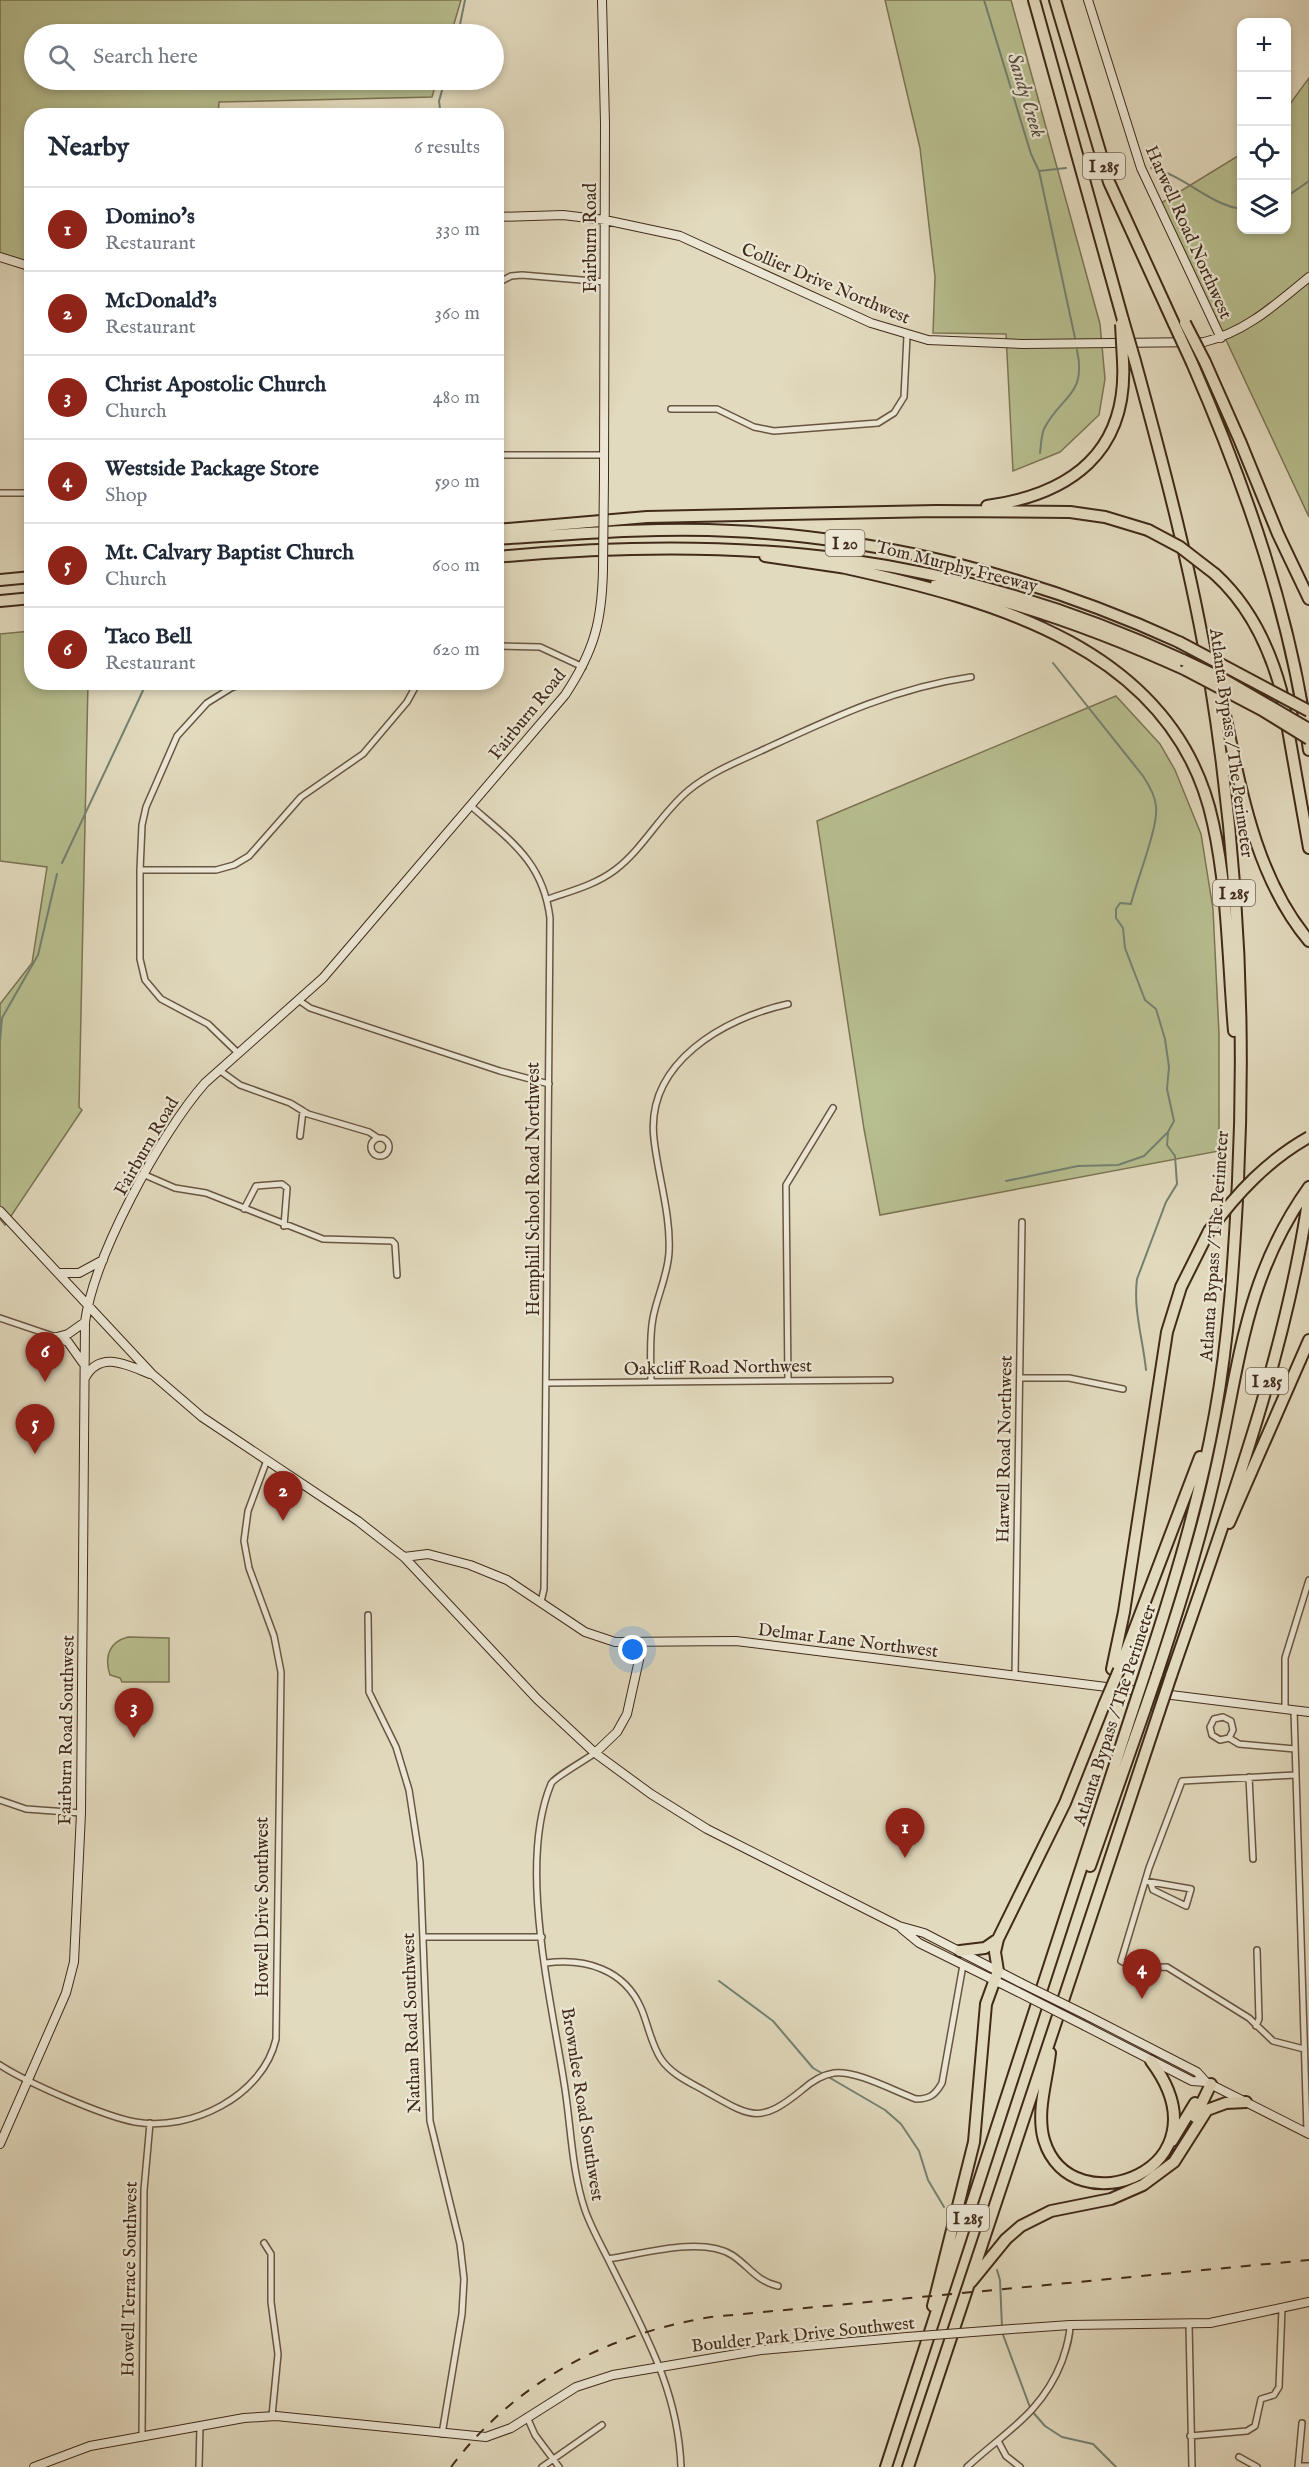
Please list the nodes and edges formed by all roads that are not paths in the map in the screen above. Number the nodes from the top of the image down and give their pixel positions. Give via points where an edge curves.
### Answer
1 (602, 0) edge
2 (1034, 0) edge
3 (1055, 0) edge
4 (1089, 0) edge
5 (504, 217) edge
6 (605, 220) junction
7 (0, 257) edge
8 (24, 264) edge
9 (1309, 277) edge
10 (504, 280) edge
11 (605, 282) junction
12 (1179, 324) junction
13 (907, 336) junction
14 (1221, 338) junction
15 (1129, 361) junction
16 (671, 409) dead end
17 (504, 455) edge
18 (604, 455) junction
19 (0, 493) edge
20 (24, 493) edge
21 (936, 511) junction
22 (504, 529) edge
23 (504, 538) edge
24 (669, 547) junction
25 (504, 557) edge
26 (841, 567) junction
27 (24, 578) edge
28 (0, 580) edge
29 (24, 599) edge
30 (1309, 599) edge
31 (0, 601) edge
32 (504, 646) edge
33 (1185, 665) junction
34 (583, 668) junction
35 (971, 677) dead end
36 (1209, 677) junction
37 (228, 690) edge
38 (413, 690) edge
39 (1306, 706) edge
40 (1309, 728) edge
41 (1309, 739) edge
42 (1309, 750) edge
43 (471, 806) junction
44 (1309, 848) edge
45 (140, 870) junction
46 (548, 898) junction
47 (1307, 939) edge
48 (300, 1000) junction
49 (788, 1004) dead end
50 (238, 1053) junction
51 (219, 1070) junction
52 (549, 1084) junction
53 (833, 1108) dead end
54 (1240, 1110) junction
55 (303, 1111) junction
56 (300, 1136) dead end
57 (1309, 1137) edge
58 (378, 1138) dead end
59 (145, 1175) junction
60 (1309, 1188) edge
61 (1309, 1195) edge
62 (244, 1209) junction
63 (0, 1211) edge
64 (1022, 1222) dead end
65 (284, 1226) junction
66 (104, 1259) junction
67 (60, 1273) junction
68 (398, 1275) dead end
69 (88, 1303) junction
70 (0, 1317) edge
71 (85, 1322) junction
72 (56, 1337) junction
73 (1309, 1340) edge
74 (85, 1367) junction
75 (152, 1374) junction
76 (1020, 1378) junction
77 (85, 1379) junction
78 (890, 1380) dead end
79 (788, 1381) junction
80 (651, 1382) junction
81 (546, 1383) junction
82 (1123, 1389) dead end
83 (1215, 1414) junction
84 (267, 1461) junction
85 (404, 1557) junction
86 (1209, 1564) junction
87 (1309, 1580) edge
88 (541, 1602) junction
89 (368, 1614) dead end
90 (643, 1642) junction
91 (1116, 1670) junction
92 (1015, 1676) junction
93 (1140, 1708) junction
94 (1289, 1709) junction
95 (1309, 1712) edge
96 (1228, 1738) junction
97 (1295, 1749) junction
98 (595, 1753) junction
99 (1296, 1775) junction
100 (1249, 1778) junction
101 (0, 1800) edge
102 (81, 1813) junction
103 (1252, 1858) dead end
104 (1148, 1882) junction
105 (899, 1926) junction
106 (423, 1937) junction
107 (542, 1937) junction
108 (998, 1939) junction
109 (1257, 1950) dead end
110 (960, 1951) junction
111 (546, 1963) junction
112 (963, 1965) junction
113 (996, 1975) junction
114 (1256, 2026) junction
115 (1051, 2039) junction
116 (1304, 2049) junction
117 (1151, 2061) junction
118 (0, 2065) edge
119 (28, 2079) junction
120 (1209, 2083) junction
121 (1246, 2102) junction
122 (150, 2123) junction
123 (1308, 2133) edge
124 (0, 2144) edge
125 (1170, 2144) junction
126 (1154, 2176) junction
127 (264, 2243) dead end
128 (608, 2259) junction
129 (778, 2286) dead end
130 (967, 2287) junction
131 (1309, 2302) edge
132 (1282, 2308) junction
133 (1189, 2324) junction
134 (1070, 2325) junction
135 (921, 2359) junction
136 (660, 2366) junction
137 (272, 2416) junction
138 (527, 2417) junction
139 (1302, 2423) dead end
140 (200, 2426) junction
141 (602, 2426) dead end
142 (442, 2434) junction
143 (142, 2436) junction
144 (1190, 2436) junction
145 (998, 2441) junction
146 (1239, 2457) dead end
147 (552, 2458) junction
148 (1309, 2466) edge
149 (34, 2467) edge
150 (199, 2467) edge
151 (542, 2467) edge
152 (559, 2467) edge
153 (681, 2467) edge
154 (886, 2467) edge
155 (908, 2467) edge
156 (967, 2467) edge
157 (1020, 2467) edge
158 (1192, 2467) edge
159 (1257, 2467) edge
160 (1298, 2467) edge

1 - 6 street, Fairburn Road
2 - 15 highway, I 285, bridge via 1122,318 1120,342
3 - 12 highway, I 285 via 1109,182 1160,297
4 - 14 street, Harwell Road Northwest via 1141,168
5 - 6 street, Collier Drive Northwest via 554,215
6 - 11 street, Fairburn Road
6 - 13 street, Collier Drive Northwest via 694,242
7 - 8 street
9 - 14 street, Collier Drive Northwest via 1253,322
10 - 11 street via 522,275
11 - 18 street, Fairburn Road
12 - 30 highway, bridge via 1205,362
12 - 39 highway, I 285, bridge via 1267,560
13 - 14 street, Collier Drive Northwest via 950,343 1023,344 1187,344
13 - 16 street via 904,397 894,413 878,423 774,431 754,427 717,409
15 - 21 highway via 1116,423 1102,449 1078,474 1023,499
15 - 36 highway, Atlanta Bypass / The Perimeter / I 285 via 1176,518
17 - 18 street
18 - 34 street, Fairburn Road, bridge via 600,618
19 - 20 street
21 - 22 highway via 647,517
21 - 44 highway, bridge via 1070,512 1105,517 1148,530 1180,547 1215,574 1249,614 1271,657 1281,690
23 - 39 highway, Tom Murphy Freeway / I 20, bridge via 625,530 705,530 783,535 945,562 1095,606 1179,642
24 - 25 highway, Tom Murphy Freeway / I 20
24 - 26 highway
24 - 33 highway, Tom Murphy Freeway / I 20 via 808,553 919,571 1037,603 1109,628
26 - 33 highway via 890,574 1001,600
26 - 54 highway via 974,602 1062,637 1121,674 1173,731 1195,768 1213,823 1222,883
27 - 28 highway
29 - 31 highway
32 - 34 street via 540,647
33 - 40 highway, I 20, bridge via 1223,679
33 - 41 highway, bridge
34 - 43 street, Fairburn Road via 565,695
35 - 46 street via 913,687 871,701 715,772 674,804 616,869 589,885
36 - 47 highway via 1222,701 1260,855
36 - 54 highway, Atlanta Bypass / The Perimeter / I 285 via 1234,893 1240,996
37 - 45 street via 207,703 177,736 146,807
38 - 45 street via 363,754 301,797 249,856 216,870
39 - 40 highway
39 - 42 highway, I 285
43 - 46 street, Hemphill School Road Northwest via 526,855
43 - 48 street, Fairburn Road via 346,954
45 - 50 street via 140,959 145,980 161,999 208,1024
46 - 52 street, Hemphill School Road Northwest
48 - 50 street, Fairburn Road
48 - 52 street via 321,1012
49 - 80 street via 732,1023 687,1054 667,1076 656,1100 654,1139 669,1253 652,1322
50 - 51 street, Fairburn Road
51 - 55 street via 240,1085
51 - 59 street, Fairburn Road via 181,1112
52 - 81 street, Hemphill School Road Northwest
53 - 79 street via 786,1185
54 - 83 highway, Atlanta Bypass / The Perimeter / I 285 via 1232,1280
55 - 56 street
55 - 58 street
57 - 91 highway, bridge via 1256,1175 1235,1196 1209,1231 1181,1287 1167,1332
59 - 62 street
59 - 66 street, Fairburn Road
60 - 93 highway, bridge via 1285,1223 1264,1267 1245,1323 1210,1495 1186,1585 1157,1674
61 - 86 highway, I 285 via 1263,1396
62 - 65 street
62 - 65 street via 256,1186 282,1184 287,1188
63 - 67 street
64 - 76 street, Harwell Road Northwest
65 - 68 street via 323,1239 392,1241
66 - 67 street via 79,1273
66 - 69 street, Fairburn Road
67 - 69 street
69 - 71 street, Fairburn Road Southwest
69 - 75 street
70 - 72 street
71 - 72 street
71 - 74 street, Fairburn Road Southwest
72 - 74 street via 77,1351
73 - 86 highway
74 - 77 street, Fairburn Road Southwest
75 - 77 street via 106,1360 93,1367
75 - 84 street via 202,1417
76 - 82 street via 1069,1378
76 - 92 street, Harwell Road Northwest
77 - 102 street, Fairburn Road Southwest
78 - 79 street, Oakcliff Road Northwest
79 - 80 street, Oakcliff Road Northwest
80 - 81 street, Oakcliff Road Northwest
81 - 88 street, Hemphill School Road Northwest
83 - 91 highway via 1173,1533
83 - 93 highway, Atlanta Bypass / The Perimeter / I 285, bridge via 1191,1522 1145,1673
84 - 85 street via 358,1521
84 - 122 street, Howell Drive Southwest via 248,1511 244,1541 249,1568 274,1636 281,1672 276,2039 265,2070 231,2100 189,2117
85 - 88 street, Delmar Lane Northwest via 428,1554 470,1565 507,1580
85 - 98 street via 537,1699
86 - 115 highway, I 285, bridge
87 - 94 street via 1285,1658
88 - 90 street, Delmar Lane Northwest via 597,1638
89 - 106 street, Nathan Road Southwest via 369,1692 396,1747 409,1790 420,1862
90 - 92 street, Delmar Lane Northwest via 736,1641
90 - 98 street via 627,1714 617,1732
91 - 108 highway, bridge via 1065,1803
92 - 94 street, Delmar Lane Northwest
93 - 135 highway, Atlanta Bypass / The Perimeter / I 285
94 - 95 street, Delmar Lane Northwest
94 - 97 street
96 - 96 street via 1233,1730 1231,1721 1223,1717 1214,1719 1210,1726 1212,1735 1220,1740
96 - 97 street via 1239,1744
97 - 99 street
98 - 105 street via 707,1829
98 - 107 street, Brownlee Road Southwest via 551,1782 540,1816 536,1883
99 - 100 street
99 - 116 street
100 - 103 street
100 - 104 street via 1182,1781
101 - 102 street via 26,1809
102 - 119 street, Fairburn Road Southwest via 74,1962 66,1993
104 - 104 street via 1191,1889 1186,1906 1153,1890
104 - 114 street via 1121,1961 1135,1968 1167,1967 1224,2001
105 - 110 street via 924,1933
105 - 112 street via 919,1943
106 - 107 street
106 - 142 street, Nathan Road Southwest via 430,2121 460,2244 464,2279
107 - 111 street, Brownlee Road Southwest
108 - 110 highway via 985,1948
108 - 113 highway
109 - 114 street
110 - 113 street
111 - 112 street via 587,1964 617,1977 637,1999 656,2049 668,2067 713,2096 760,2114 780,2107 811,2082 834,2073 849,2073 916,2099 936,2094 942,2083
111 - 128 street, Brownlee Road Southwest via 582,2200
112 - 113 street
113 - 117 street, bridge via 1018,1992
113 - 120 street, bridge via 1088,2016 1197,2072
113 - 135 highway via 986,2004 974,2142
114 - 116 street via 1274,2041
115 - 125 highway via 1042,2126 1046,2145 1059,2163 1085,2180 1117,2183 1146,2172
115 - 130 highway, I 285
116 - 123 street
117 - 120 street via 1192,2081
117 - 125 highway via 1172,2101
118 - 119 street, Howell Drive Southwest
119 - 122 street, Howell Drive Southwest via 120,2118
119 - 124 street, Fairburn Road Southwest
120 - 121 street
120 - 125 highway
120 - 126 highway via 1178,2148
121 - 123 street
121 - 126 highway via 1226,2103 1207,2110 1174,2162
122 - 143 street, Howell Terrace Southwest via 144,2190
126 - 130 highway via 1122,2195 1060,2208 1031,2220 1005,2239
127 - 137 street via 271,2254 271,2302 278,2354
128 - 129 street via 710,2247 732,2255 761,2280
128 - 136 street, Brownlee Road Southwest
130 - 155 highway, I 285
131 - 132 street, Boulder Park Drive Southwest
132 - 133 street, Boulder Park Drive Southwest via 1231,2320
132 - 144 street via 1279,2387 1274,2395 1261,2399 1255,2426 1247,2431
133 - 134 street, Boulder Park Drive Southwest
133 - 144 street
134 - 136 street, Boulder Park Drive Southwest, bridge via 760,2350
134 - 145 street via 1068,2344 1045,2397
135 - 154 highway, Atlanta Bypass / The Perimeter / I 285
136 - 138 street, Boulder Park Drive Southwest via 576,2387
136 - 153 street, Brownlee Road Southwest via 673,2402
137 - 140 street, Boulder Park Drive Southwest
137 - 142 street, Boulder Park Drive Southwest
138 - 142 street, Boulder Park Drive Southwest via 486,2437
138 - 147 street
139 - 160 street
140 - 143 street, Boulder Park Drive Southwest
140 - 150 street
141 - 147 street
143 - 149 street, Boulder Park Drive Southwest via 90,2446
144 - 158 street
145 - 156 street
145 - 157 street via 1005,2456
146 - 159 street
147 - 151 street
147 - 152 street
148 - 160 street

